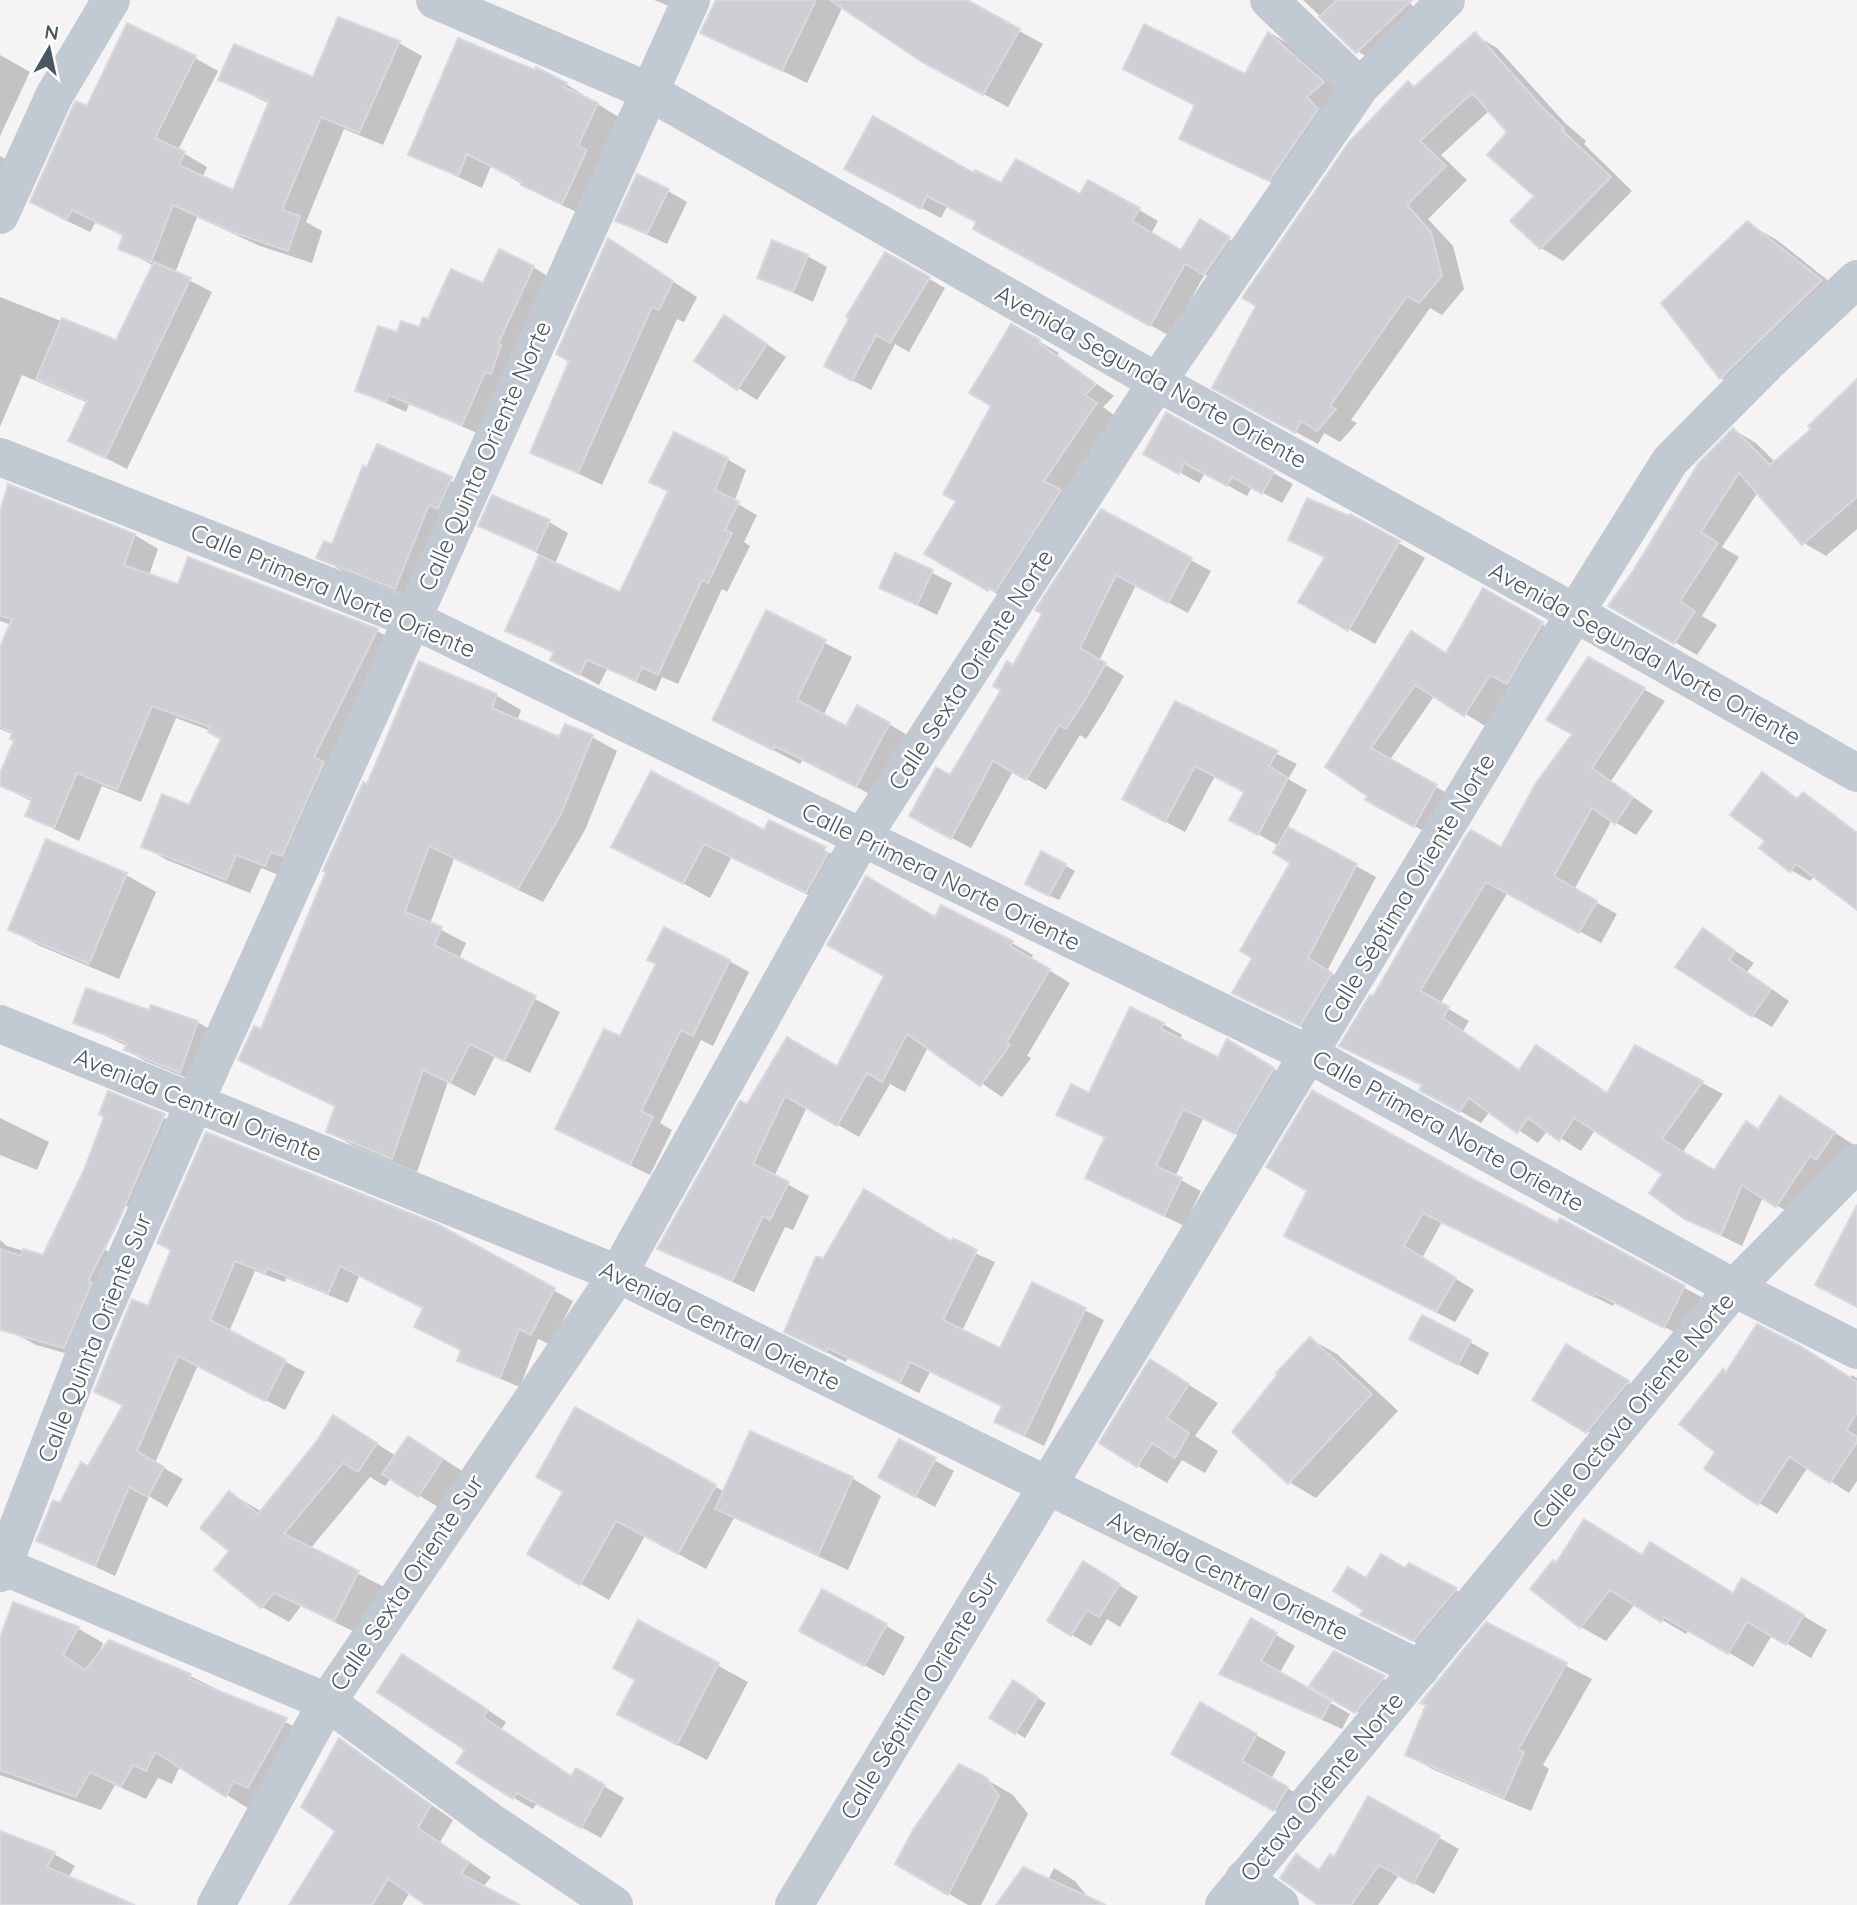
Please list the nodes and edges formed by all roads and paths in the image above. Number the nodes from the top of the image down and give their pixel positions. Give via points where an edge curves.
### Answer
1 (111, 0) edge
2 (435, 0) edge
3 (691, 0) edge
4 (1269, 0) edge
5 (1446, 0) edge
6 (1360, 87) junction
7 (648, 91) junction
8 (0, 215) edge
9 (1857, 279) edge
10 (1157, 382) junction
11 (0, 457) edge
12 (1575, 612) junction
13 (412, 619) junction
14 (1857, 773) edge
15 (861, 839) junction
16 (0, 1024) edge
17 (1310, 1055) junction
18 (194, 1104) junction
19 (1857, 1163) edge
20 (618, 1274) junction
21 (1734, 1288) junction
22 (1857, 1350) edge
23 (1047, 1488) junction
24 (1, 1568) edge
25 (1420, 1669) junction
26 (327, 1702) junction
27 (1234, 1892) edge
28 (216, 1905) edge
29 (614, 1905) edge
30 (794, 1905) edge
31 (1280, 1905) edge

1 - 8 street via 54,96
2 - 7 street, Avenida Segunda Norte Oriente
3 - 7 street, Calle Quinta Oriente Norte
4 - 6 street
5 - 6 street, Calle Sexta Oriente Norte
6 - 10 street, Calle Sexta Oriente Norte
7 - 10 street, Avenida Segunda Norte Oriente
7 - 13 street, Calle Quinta Oriente Norte
9 - 12 street, Calle Séptima Oriente Norte via 1670,461
10 - 12 street, Avenida Segunda Norte Oriente
10 - 15 street, Calle Sexta Oriente Norte
11 - 13 street, Calle Primera Norte Oriente
12 - 14 street, Avenida Segunda Norte Oriente
12 - 17 street, Calle Séptima Oriente Norte
13 - 15 street, Calle Primera Norte Oriente
13 - 18 street, Calle Quinta Oriente Norte
15 - 17 street, Calle Primera Norte Oriente
15 - 20 street, Calle Sexta Oriente Norte
16 - 18 street, Avenida Central Oriente
17 - 21 street, Calle Primera Norte Oriente
17 - 23 street, Calle Séptima Oriente Norte
18 - 20 street, Avenida Central Oriente
18 - 24 street, Calle Quinta Oriente Sur via 92,1336
19 - 21 street, Calle Octava Oriente Norte
20 - 23 street, Avenida Central Oriente
20 - 26 street, Calle Sexta Oriente Sur
21 - 22 street, Calle Primera Norte Oriente
21 - 25 street, Calle Octava Oriente Norte
23 - 25 street, Avenida Central Oriente
23 - 30 street, Calle Séptima Oriente Sur
24 - 26 street
25 - 27 street, Octava Oriente Norte
26 - 28 street, Calle Sexta Oriente Sur
26 - 29 street
27 - 31 street

